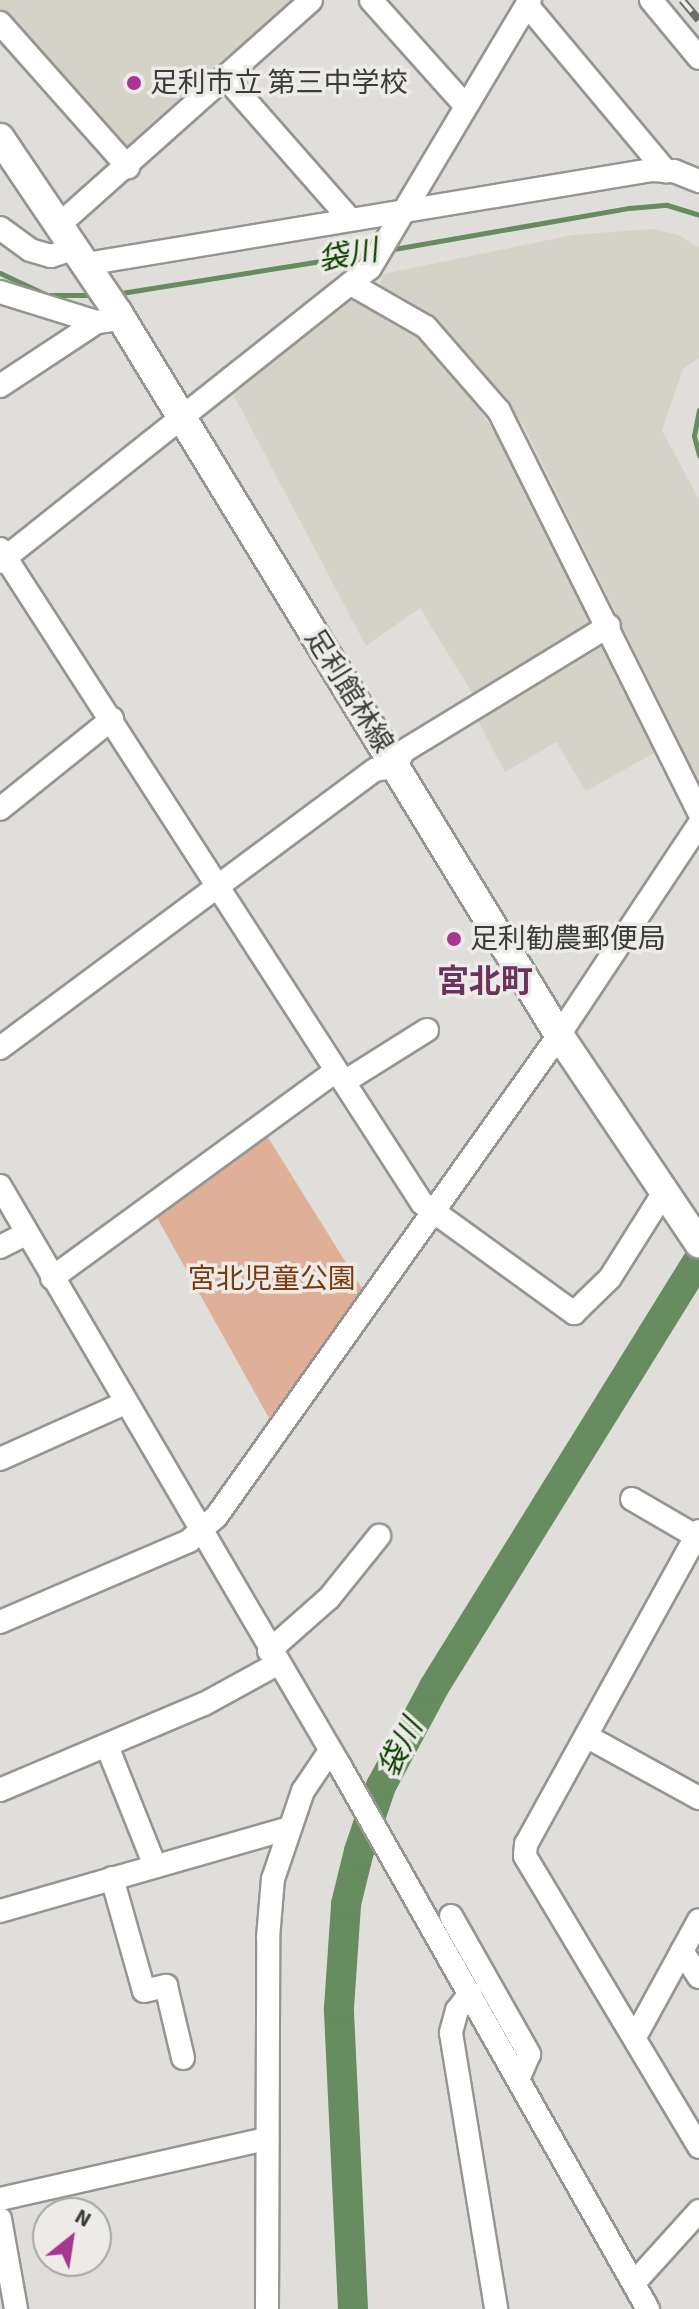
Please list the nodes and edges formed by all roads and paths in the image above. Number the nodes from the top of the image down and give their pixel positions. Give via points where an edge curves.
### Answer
1 (311, 0) edge
2 (371, 0) edge
3 (651, 0) edge
4 (528, 3) edge
5 (0, 23) edge
6 (699, 58) edge
7 (226, 78) junction
8 (465, 105) junction
9 (0, 138) edge
10 (128, 167) junction
11 (666, 171) junction
12 (699, 181) edge
13 (403, 218) junction
14 (350, 219) junction
15 (60, 224) junction
16 (0, 228) edge
17 (84, 261) junction
18 (351, 284) junction
19 (0, 292) edge
20 (112, 318) junction
21 (0, 386) edge
22 (180, 417) junction
23 (3, 556) edge
24 (609, 626) junction
25 (112, 719) junction
26 (395, 767) junction
27 (0, 809) edge
28 (699, 812) edge
29 (699, 824) edge
30 (218, 886) junction
31 (427, 1030) dead end
32 (559, 1035) junction
33 (0, 1048) edge
34 (340, 1076) junction
35 (0, 1186) edge
36 (664, 1195) junction
37 (432, 1213) junction
38 (27, 1233) junction
39 (699, 1243) edge
40 (0, 1247) edge
41 (52, 1278) junction
42 (125, 1403) junction
43 (0, 1459) edge
44 (632, 1499) dead end
45 (200, 1534) junction
46 (698, 1535) edge
47 (379, 1536) dead end
48 (0, 1622) edge
49 (273, 1657) junction
50 (586, 1736) junction
51 (107, 1746) junction
52 (335, 1759) junction
53 (0, 1790) edge
54 (699, 1798) edge
55 (286, 1829) junction
56 (155, 1866) junction
57 (112, 1878) junction
58 (0, 1911) edge
59 (451, 1916) dead end
60 (699, 1920) edge
61 (682, 1951) junction
62 (699, 1977) edge
63 (470, 1993) junction
64 (635, 2037) junction
65 (183, 2058) dead end
66 (519, 2077) junction
67 (267, 2139) junction
68 (699, 2147) edge
69 (0, 2199) edge
70 (699, 2211) edge
71 (0, 2219) edge
72 (634, 2283) junction
73 (16, 2309) edge
74 (267, 2309) edge
75 (496, 2309) edge
76 (648, 2309) edge

1 - 7 street
2 - 8 street
3 - 6 street
4 - 8 street
4 - 11 street
5 - 10 street
7 - 10 street
7 - 14 street
8 - 13 street
9 - 15 main road, 足利館林線
10 - 15 street
11 - 12 street
11 - 13 street
13 - 14 street
13 - 18 street via 370,268
14 - 17 street
15 - 17 main road, 足利館林線
16 - 17 street via 30,250
17 - 20 main road, 足利館林線
18 - 22 street
18 - 24 street via 426,327 499,411
19 - 20 street
20 - 21 street
20 - 22 main road, 足利館林線
22 - 23 street
22 - 26 main road, 足利館林線
23 - 25 street
24 - 26 street via 404,751
24 - 28 street
25 - 27 street
25 - 30 street
26 - 30 street via 375,770
26 - 32 main road, 足利館林線
29 - 32 street
30 - 33 street
30 - 34 street
31 - 34 street
32 - 36 main road, 足利館林線
32 - 37 street
34 - 37 street
34 - 41 street
35 - 38 street
36 - 37 street via 610,1278 574,1313
36 - 39 main road, 足利館林線
37 - 45 street
38 - 40 street
38 - 41 street
41 - 42 street
42 - 43 street
42 - 45 street
44 - 46 street
45 - 48 street
45 - 49 street
46 - 50 street
47 - 49 street
49 - 51 street via 204,1704
49 - 52 street
50 - 54 street
50 - 64 street via 526,1844 525,1856
51 - 53 street
51 - 56 street
52 - 55 street via 316,1766
52 - 63 street
55 - 56 street
55 - 67 street via 273,1879 268,1938
56 - 57 street
57 - 58 street
57 - 65 street via 144,1991 166,1986
59 - 66 street via 529,2054
60 - 61 street
61 - 62 street
61 - 64 street
63 - 66 street
63 - 75 street via 457,2010 451,2033
64 - 68 street
66 - 72 street
67 - 69 street
67 - 74 street
70 - 72 street
71 - 73 street
72 - 76 street

